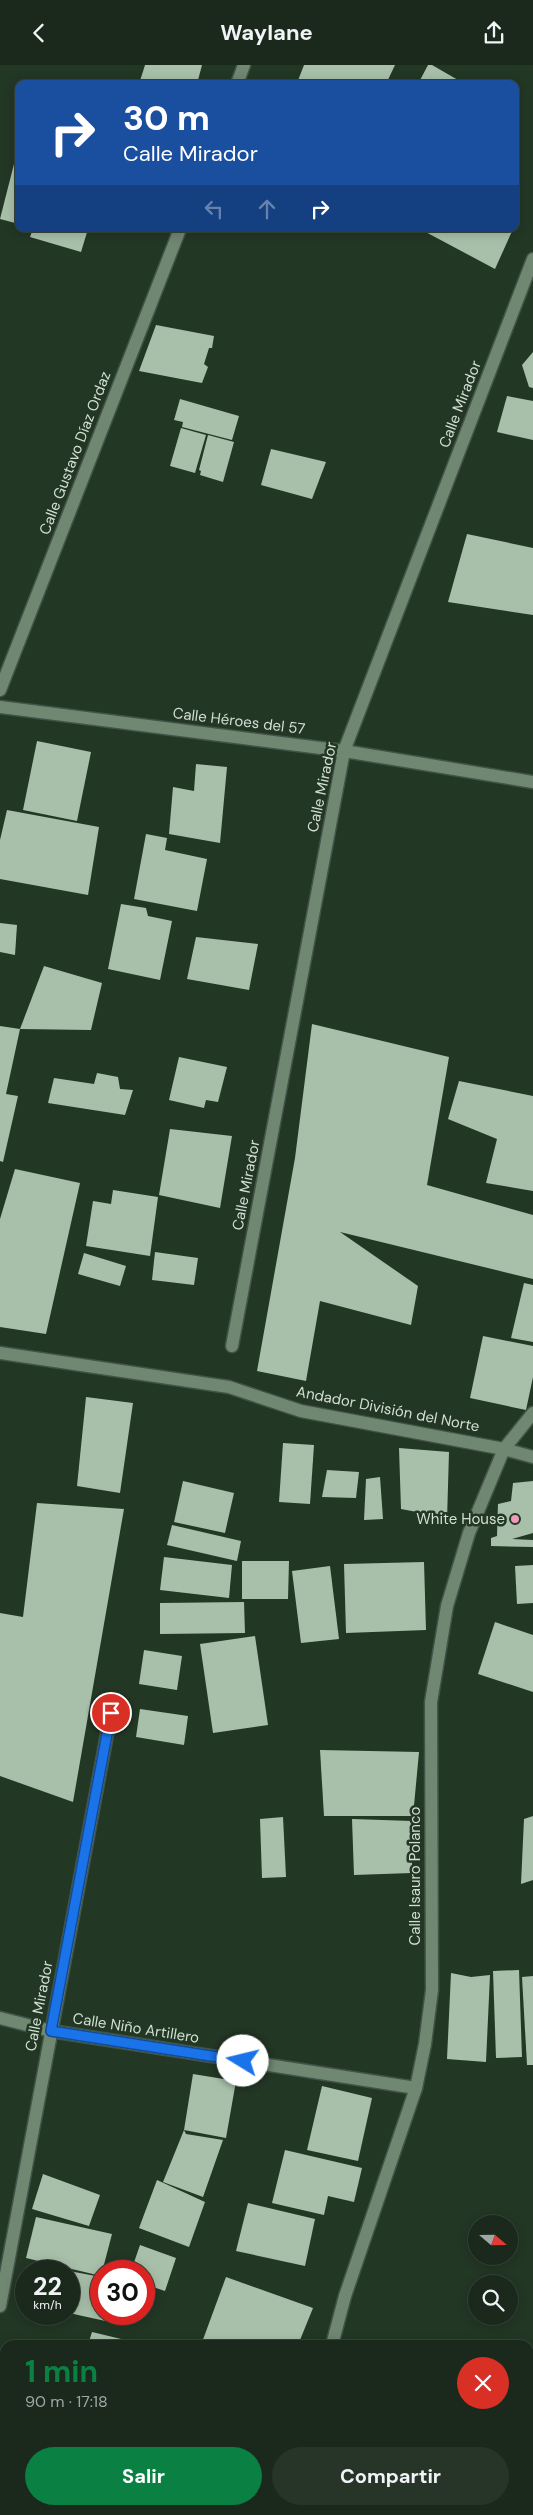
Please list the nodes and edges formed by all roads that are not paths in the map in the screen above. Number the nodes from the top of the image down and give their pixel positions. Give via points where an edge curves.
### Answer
1 (244, 65) edge
2 (238, 80) edge
3 (179, 232) edge
4 (533, 259) edge
5 (0, 690) edge
6 (0, 707) edge
7 (344, 751) junction
8 (533, 782) edge
9 (232, 1346) dead end
10 (0, 1353) edge
11 (533, 1413) edge
12 (504, 1449) junction
13 (533, 1457) edge
14 (111, 1713) dead end
15 (0, 2018) edge
16 (51, 2031) junction
17 (416, 2087) junction
18 (0, 2306) edge
19 (333, 2340) edge

1 - 2 street
3 - 5 street, Calle Gustavo Díaz Ordaz
4 - 7 street, Calle Mirador
6 - 7 street, Calle Héroes del 57
7 - 8 street, Calle Héroes del 57
7 - 9 street, Calle Mirador
10 - 12 street, Andador División del Norte via 230,1387 301,1411
11 - 12 street, Calle Isauro Polanco
12 - 13 street, Andador División del Norte
12 - 17 street, Calle Isauro Polanco via 469,1533 447,1606 431,1702 432,1990
14 - 16 street, Calle Mirador
15 - 16 street, Calle Niño Artillero
16 - 17 street, Calle Niño Artillero
16 - 18 street, Calle Mirador
17 - 19 street, Calle Isauro Polanco via 345,2296

